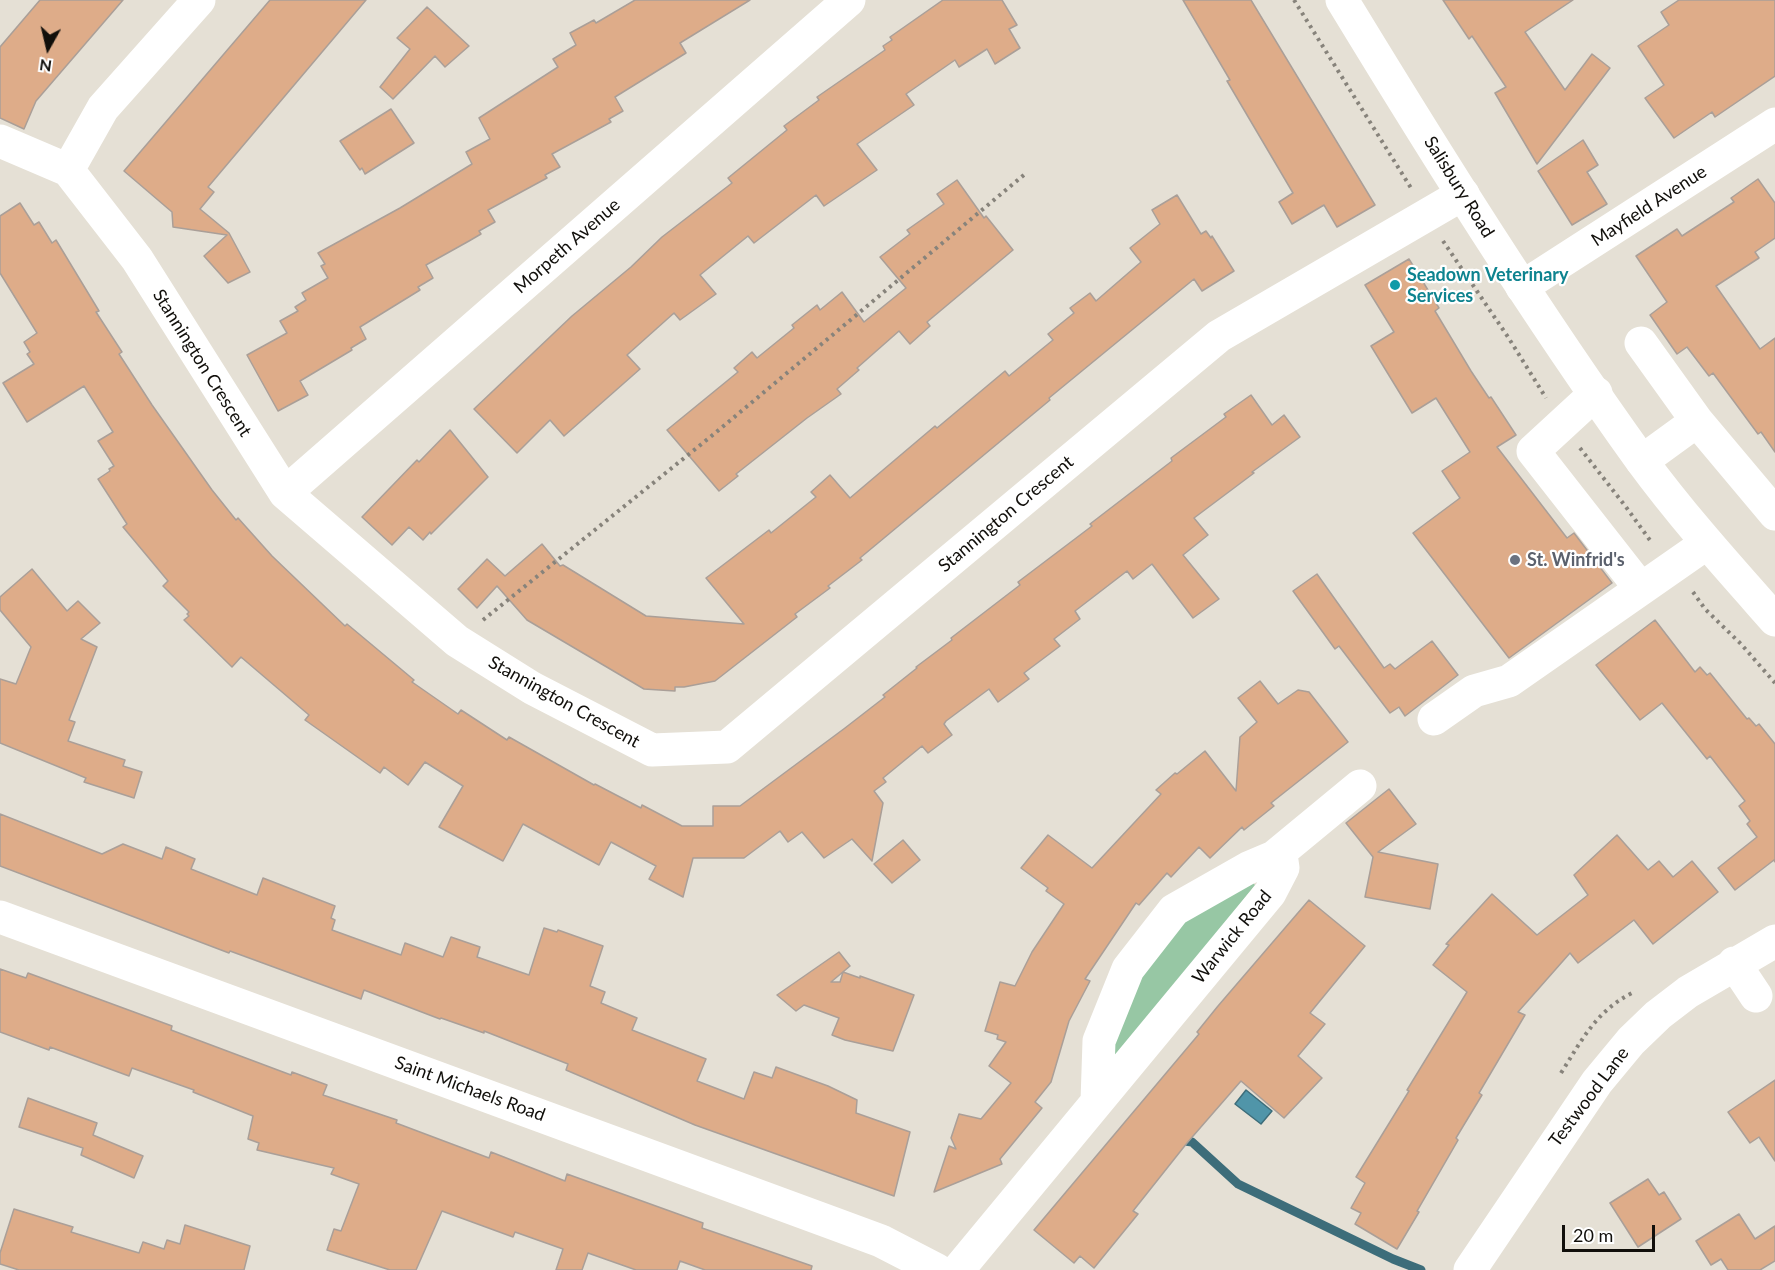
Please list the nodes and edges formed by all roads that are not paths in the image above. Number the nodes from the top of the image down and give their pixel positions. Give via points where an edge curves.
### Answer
1 (199, 0) edge
2 (849, 0) edge
3 (1342, 0) edge
4 (1775, 124) edge
5 (0, 141) edge
6 (68, 170) junction
7 (1463, 194) junction
8 (1522, 287) junction
9 (1641, 343) dead end
10 (1596, 393) junction
11 (1697, 421) junction
12 (1642, 461) junction
13 (285, 493) junction
14 (1775, 514) edge
15 (1707, 543) junction
16 (1641, 589) junction
17 (1775, 620) edge
18 (1434, 719) dead end
19 (1360, 786) dead end
20 (1274, 857) junction
21 (0, 917) edge
22 (1775, 941) edge
23 (1734, 963) junction
24 (1756, 996) dead end
25 (1097, 1101) junction
26 (936, 1270) edge
27 (958, 1270) edge
28 (1470, 1270) edge

1 - 6 street via 103,108
2 - 13 street, Morpeth Avenue
3 - 7 street, Salisbury Road
4 - 8 street, Mayfield Avenue
5 - 6 street
6 - 13 street, Stannington Crescent via 136,259
7 - 8 street, Salisbury Road
7 - 13 street, Stannington Crescent via 1219,336 727,747 652,750 532,688 457,641
8 - 10 street, Salisbury Road
9 - 11 street
10 - 12 street, Salisbury Road
10 - 16 street via 1533,451
11 - 12 street
11 - 14 street
12 - 15 street, Salisbury Road
15 - 16 street
15 - 17 street, Salisbury Road
16 - 18 street via 1509,681 1474,691
19 - 20 street
20 - 25 street, Warwick Road via 1282,861 1283,868 1270,893
20 - 25 street, Warwick Road via 1174,910 1128,969 1099,1041
21 - 26 street, Saint Michaels Road via 835,1224
22 - 23 street, Testwood Lane
23 - 24 street
23 - 28 street, Testwood Lane via 1659,1015 1611,1064
25 - 27 street, Warwick Road

